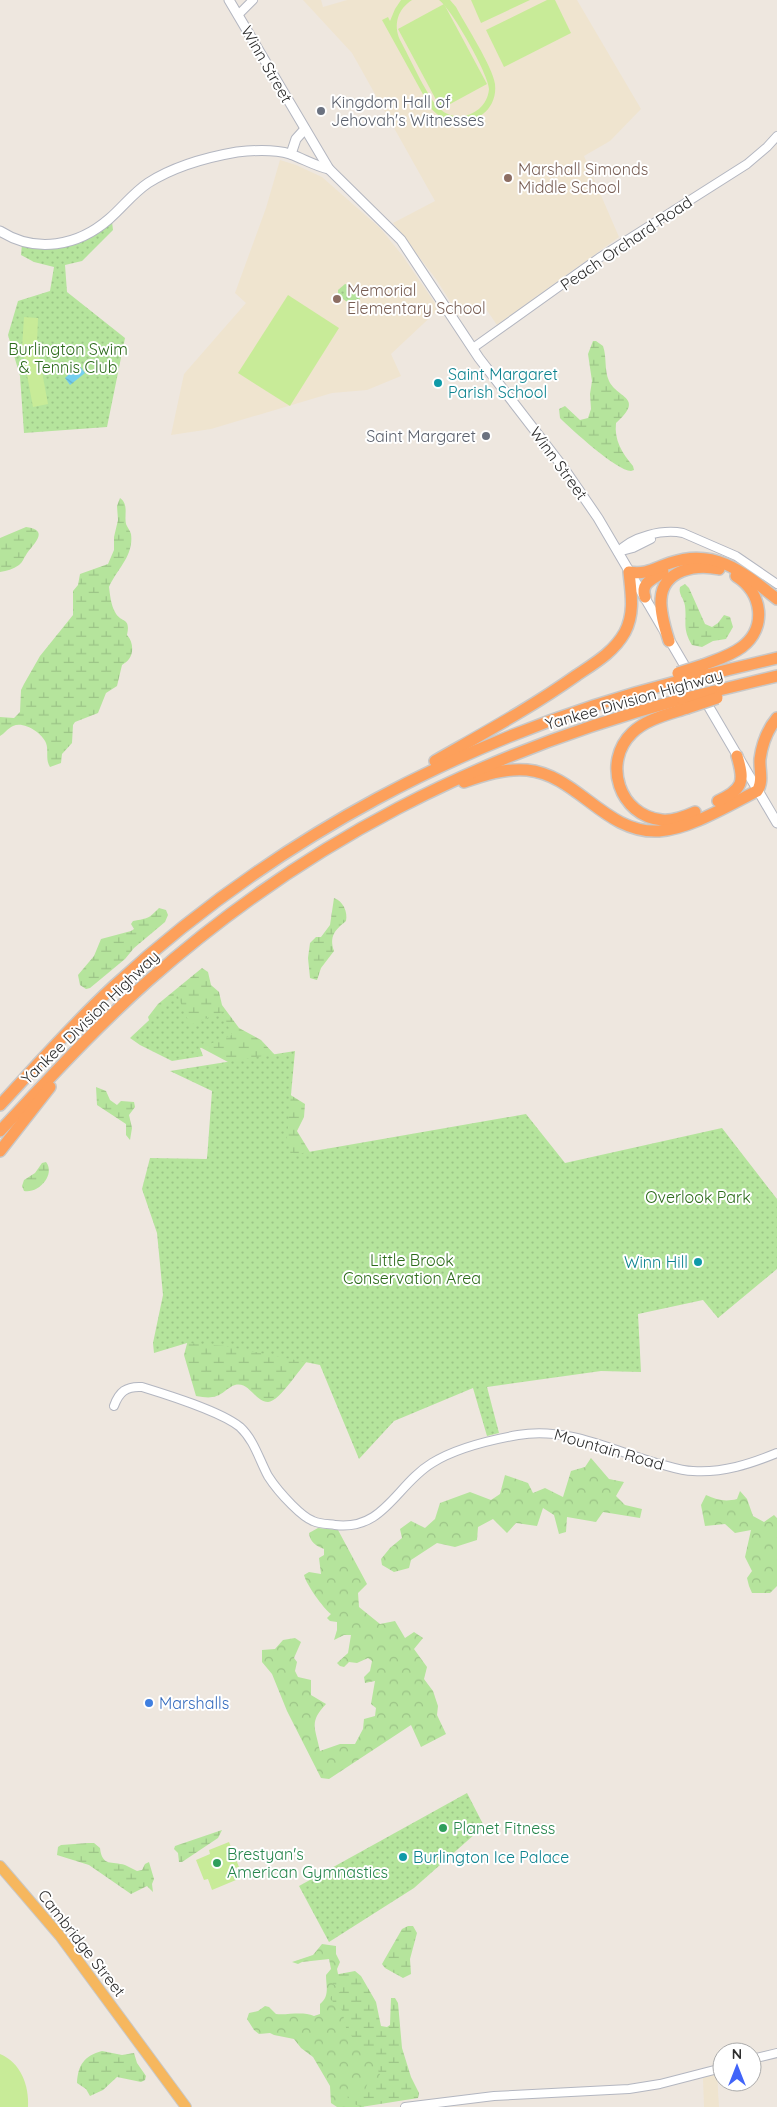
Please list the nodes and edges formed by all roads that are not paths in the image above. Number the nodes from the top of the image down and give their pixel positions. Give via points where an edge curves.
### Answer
1 (229, 0) edge
2 (253, 0) edge
3 (238, 15) junction
4 (305, 129) junction
5 (777, 136) edge
6 (291, 154) junction
7 (329, 169) junction
8 (0, 231) edge
9 (473, 348) junction
10 (618, 552) junction
11 (689, 559) junction
12 (630, 572) junction
13 (777, 584) edge
14 (645, 597) junction
15 (777, 599) edge
16 (669, 641) junction
17 (777, 658) edge
18 (704, 670) junction
19 (777, 676) edge
20 (685, 704) junction
21 (777, 718) edge
22 (737, 756) junction
23 (757, 790) junction
24 (422, 795) junction
25 (373, 800) junction
26 (777, 823) edge
27 (52, 1050) junction
28 (72, 1055) junction
29 (0, 1095) edge
30 (0, 1105) edge
31 (0, 1131) edge
32 (0, 1151) edge
33 (114, 1406) dead end
34 (777, 1453) edge
35 (0, 1866) edge
36 (777, 2053) edge
37 (762, 2057) edge
38 (712, 2071) edge
39 (186, 2107) edge
40 (405, 2107) edge

1 - 3 main road, Winn Street
2 - 3 street
3 - 4 main road, Winn Street
4 - 6 main road via 296,139
4 - 7 main road, Winn Street
5 - 9 street, Peach Orchard Road via 746,164 599,258
6 - 7 main road
6 - 8 main road via 270,150 239,152 164,174 144,186 93,232 63,243 28,243
7 - 9 main road, Winn Street via 398,237
9 - 10 main road, Winn Street via 568,473
10 - 12 main road, Winn Street
10 - 13 street via 624,544 635,540 679,532 736,556
11 - 12 highway via 646,573
11 - 14 highway via 646,583 643,589
11 - 15 highway via 714,560 732,566
12 - 14 main road, Winn Street
12 - 25 highway via 630,619 619,642 610,652 534,705
14 - 16 main road, Winn Street
16 - 18 highway via 661,598 663,589 673,576 687,569 704,567 722,570 739,578 752,590 758,603 756,630 738,650
16 - 22 main road, Winn Street
17 - 18 highway, Yankee Division Highway
18 - 25 highway, Yankee Division Highway, bridge via 502,739 447,762
19 - 20 highway, Yankee Division Highway, bridge
20 - 22 highway via 642,725 622,746 617,777 622,793 632,807 651,818 671,820 693,814 736,791 741,782
20 - 24 highway, Yankee Division Highway via 605,721 548,740
21 - 23 highway via 763,744
22 - 23 main road, Winn Street
23 - 24 highway via 683,826 659,831 640,830 622,824 562,782 535,771 492,773
23 - 26 main road, Winn Street
24 - 28 highway, Yankee Division Highway via 324,850 212,926 147,982
25 - 27 highway, Yankee Division Highway via 300,843 199,915 112,988
27 - 29 highway
27 - 30 highway, Yankee Division Highway
28 - 31 highway, Yankee Division Highway
28 - 32 highway
33 - 34 street, Mountain Road via 123,1390 142,1387 227,1419 240,1427 279,1492 294,1508 313,1521 341,1526 362,1523 378,1515 411,1479 433,1462 482,1443 517,1435 544,1432 568,1435 691,1471 726,1470
35 - 39 highway, Cambridge Street via 60,1936
36 - 37 street
38 - 40 street via 621,2090 488,2096

